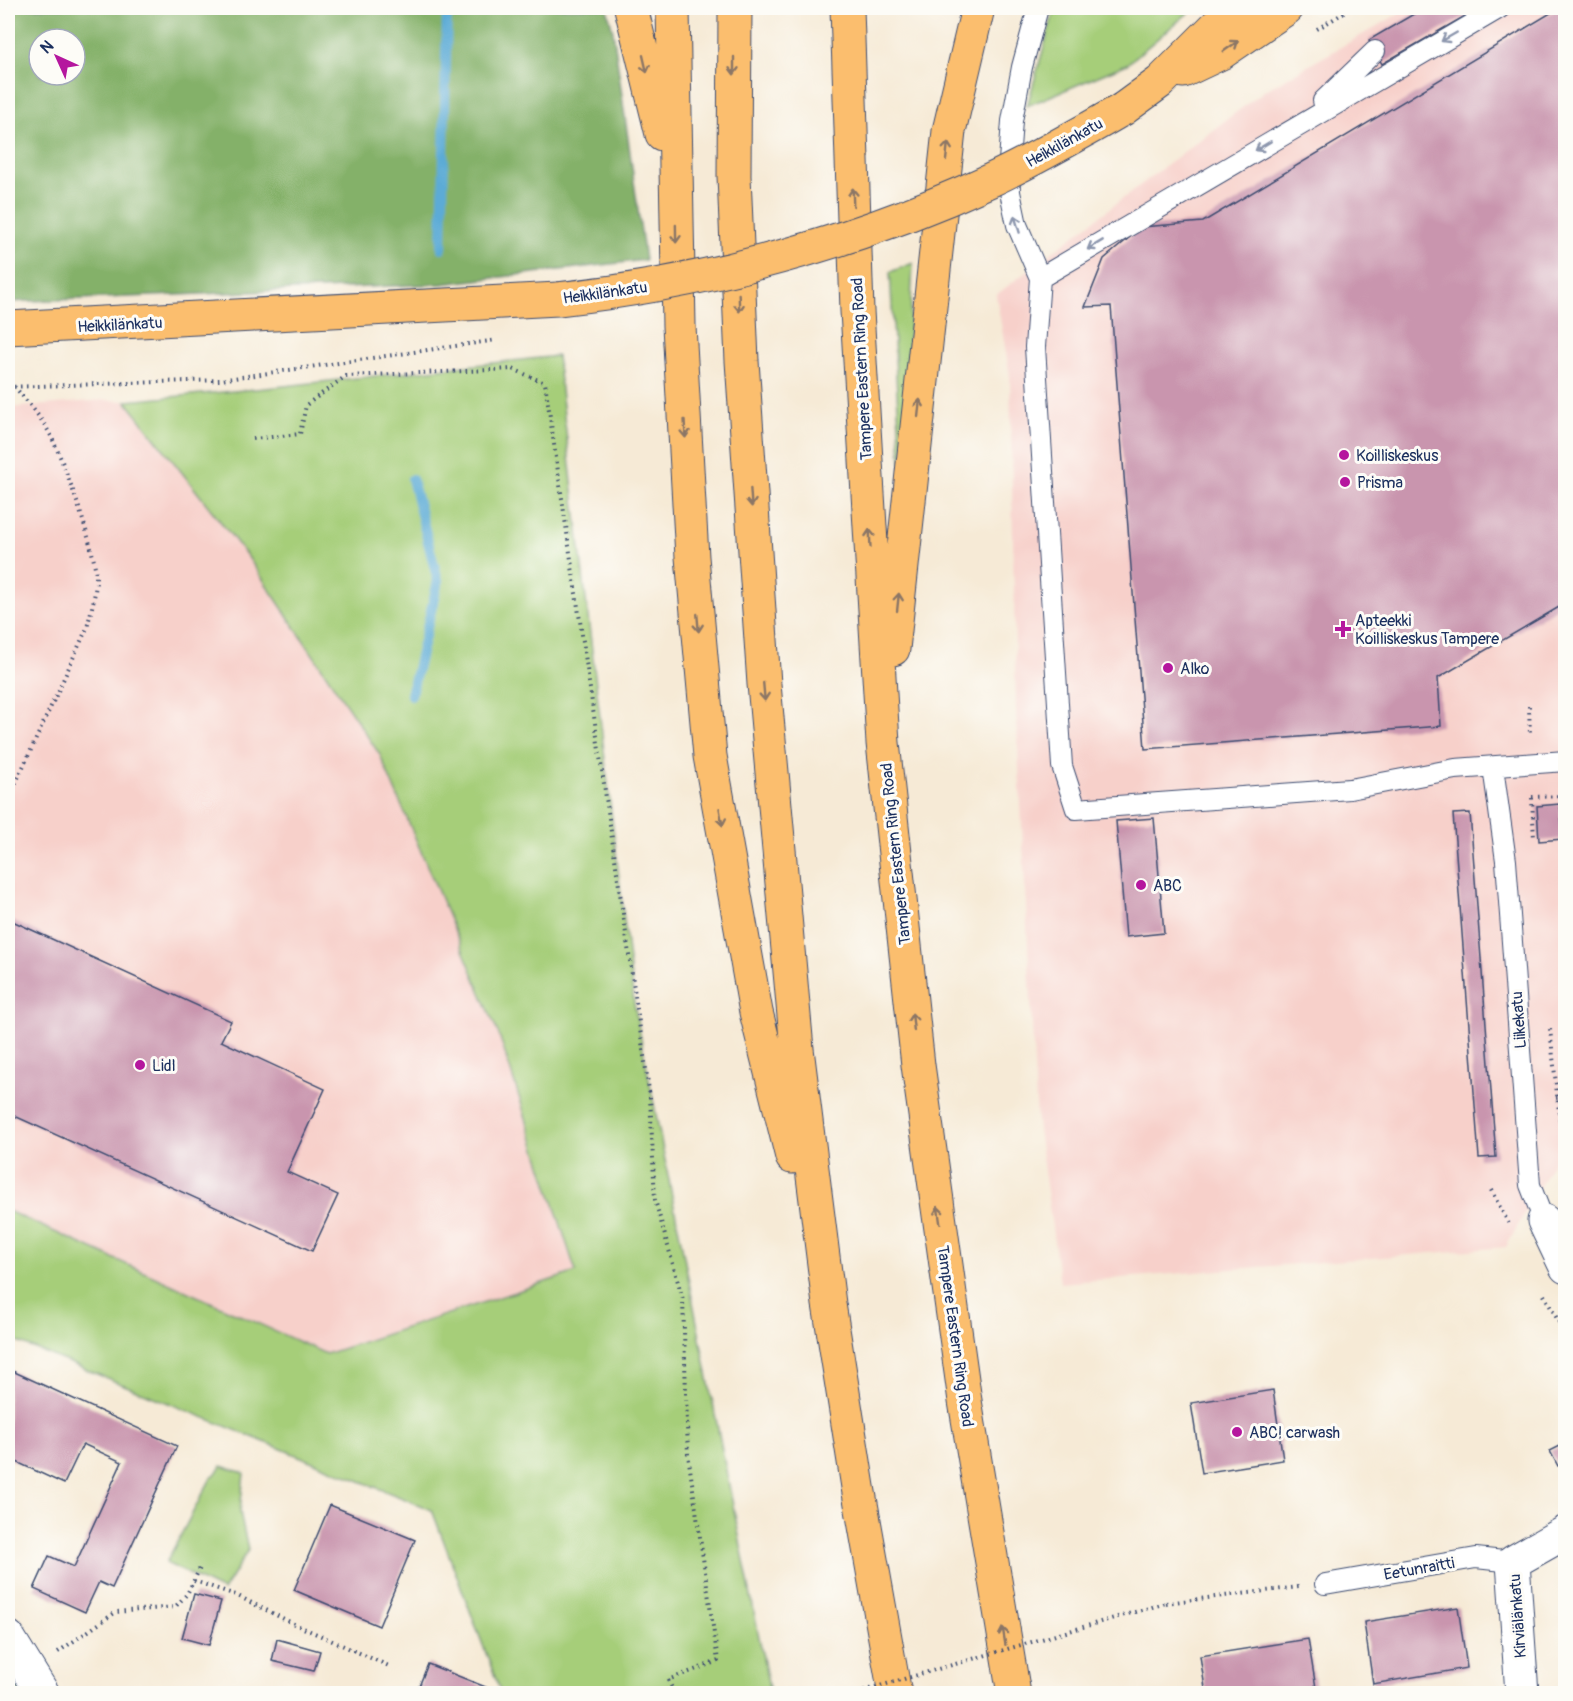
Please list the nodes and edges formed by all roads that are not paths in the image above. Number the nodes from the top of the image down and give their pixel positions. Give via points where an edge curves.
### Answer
1 (631, 8) edge
2 (674, 8) edge
3 (735, 8) edge
4 (847, 8) edge
5 (978, 8) edge
6 (1038, 8) edge
7 (1234, 8) edge
8 (1287, 8) edge
9 (1500, 8) edge
10 (1375, 51) dead end
11 (1160, 82) junction
12 (1300, 124) junction
13 (675, 190) junction
14 (1040, 278) junction
15 (8, 328) edge
16 (883, 743) junction
17 (1566, 761) edge
18 (1493, 767) junction
19 (1544, 1221) joint
20 (1566, 1267) edge
21 (829, 1304) junction
22 (1566, 1532) edge
23 (1513, 1562) junction
24 (1325, 1584) road end
25 (8, 1636) edge
26 (43, 1694) edge
27 (895, 1694) edge
28 (1014, 1694) edge
29 (1522, 1694) edge

1 -> 13 main road
2 - 13 main road
3 -> 21 main road via 734,176 763,672 797,1049
16 -> 4 main road, Tampere Eastern Ring Road via 857,311
16 -> 5 main road via 949,131
14 -> 6 lane via 1017,225 1009,161 1022,67
7 - 11 main road, Heikkilänkatu
11 -> 8 main road, Heikkilänkatu via 1221,53
9 -> 12 lane
10 - 12 lane
11 - 15 main road, Heikkilänkatu, bridge via 1123,109 992,180 863,231 717,273 644,288 558,299
12 -> 14 lane
13 -> 21 main road via 691,534 710,756 756,1012
14 - 18 lane via 1035,346 1062,766 1076,809 1350,789 1455,769
28 -> 16 main road, Tampere Eastern Ring Road via 965,1401 918,1065
17 - 18 lane
18 - 19 lane, Liikekatu via 1506,861 1530,1185
19 - 20 street, Liikekatu
21 - 27 main road
22 - 23 street, Kirviälänkatu
23 - 24 lane, Eetunraitti via 1476,1558
23 - 29 street, Kirviälänkatu
25 - 26 street

